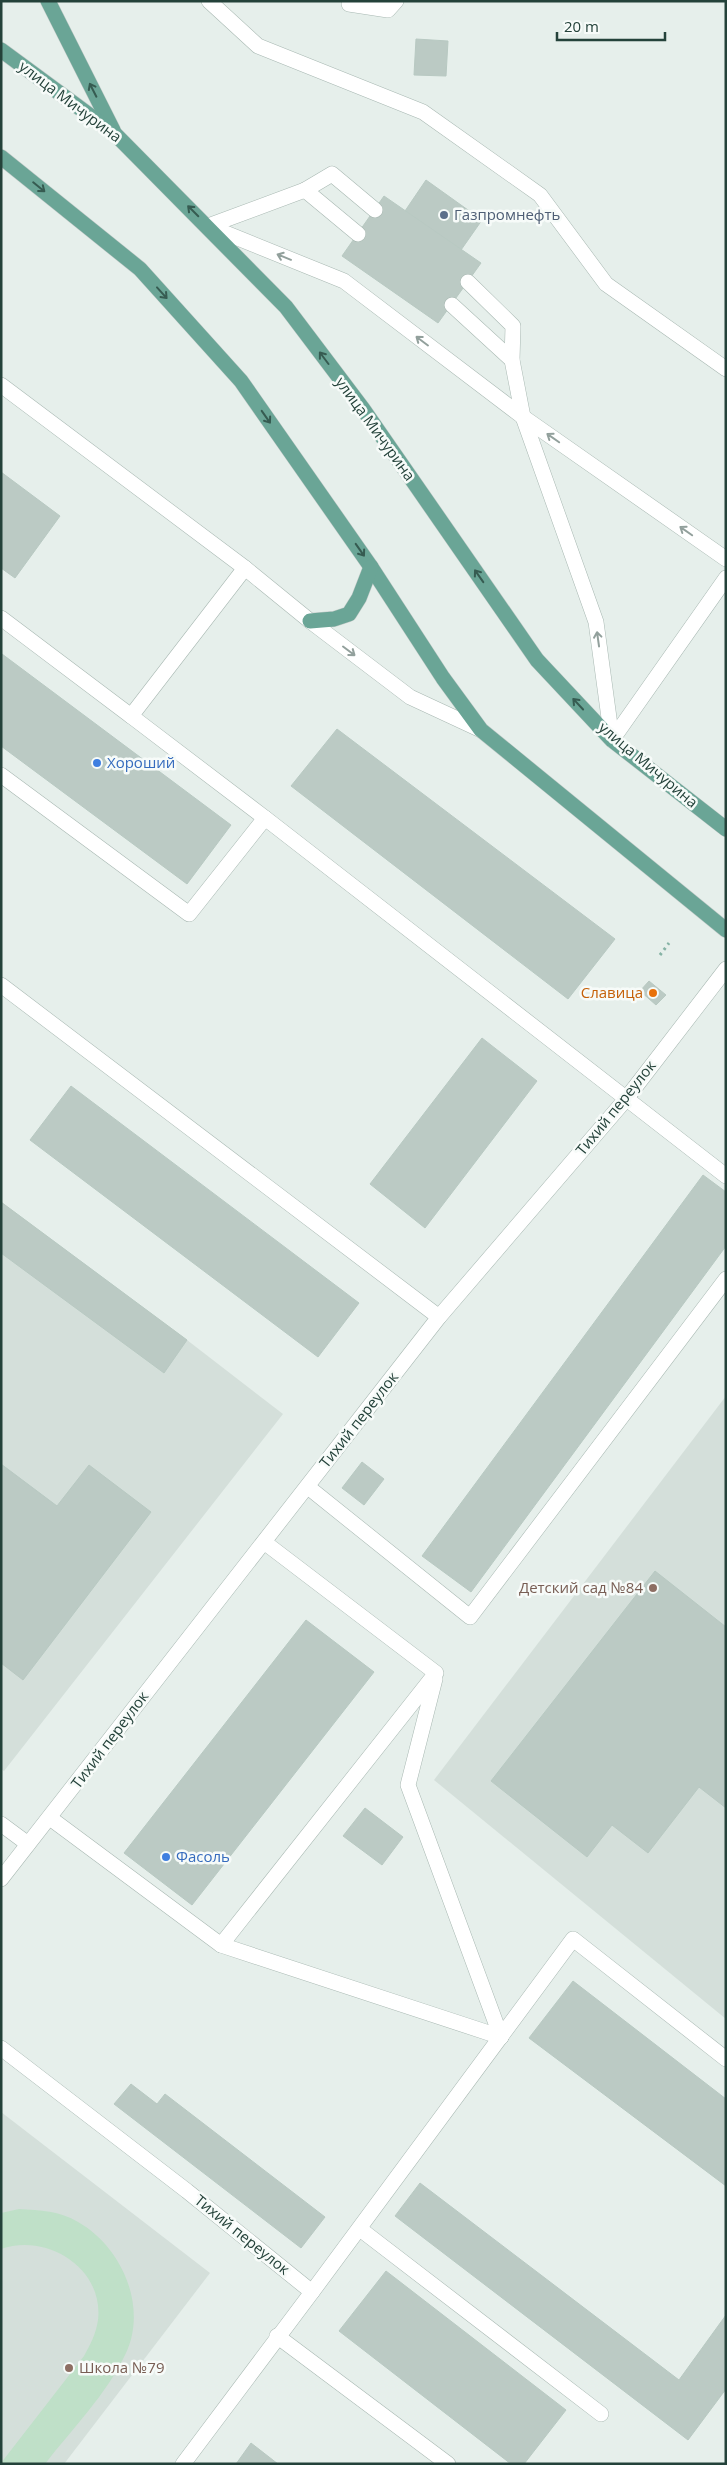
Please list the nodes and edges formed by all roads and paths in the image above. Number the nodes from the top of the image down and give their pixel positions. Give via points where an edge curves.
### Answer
1 (48, 1) edge
2 (209, 1) edge
3 (396, 1) edge
4 (348, 4) dead end
5 (1, 50) edge
6 (115, 134) junction
7 (1, 156) edge
8 (305, 190) junction
9 (375, 210) dead end
10 (208, 226) junction
11 (358, 234) dead end
12 (468, 282) dead end
13 (452, 305) dead end
14 (512, 360) junction
15 (726, 369) edge
16 (1, 385) edge
17 (523, 417) junction
18 (726, 559) edge
19 (371, 567) junction
20 (245, 568) junction
21 (726, 578) edge
22 (1, 618) edge
23 (310, 621) junction
24 (132, 716) junction
25 (480, 730) junction
26 (612, 740) junction
27 (1, 775) edge
28 (265, 818) junction
29 (726, 829) edge
30 (726, 930) edge
31 (669, 943) dead end
32 (660, 955) dead end
33 (726, 969) edge
34 (1, 985) edge
35 (626, 1099) junction
36 (726, 1176) edge
37 (726, 1279) edge
38 (439, 1317) junction
39 (308, 1487) junction
40 (264, 1542) junction
41 (436, 1674) junction
42 (50, 1818) junction
43 (1, 1824) edge
44 (28, 1844) junction
45 (1, 1879) edge
46 (221, 1945) junction
47 (501, 2037) junction
48 (1, 2048) edge
49 (726, 2059) edge
50 (360, 2229) junction
51 (312, 2292) junction
52 (277, 2336) junction
53 (601, 2414) dead end
54 (183, 2464) edge
55 (448, 2464) edge

6 -> 1 main road
2 - 15 street via 258,46 422,112 540,195 606,284
3 - 4 street via 388,10
5 - 6 main road, улица Мичурина
10 -> 6 main road, улица Мичурина
7 -> 19 main road via 153,283 241,381
8 - 9 street via 332,174
8 - 10 street
8 - 11 street
17 -> 10 street via 344,281
26 -> 10 main road, улица Мичурина via 538,660 363,409 286,308
12 - 14 street via 513,326
13 - 14 street
14 - 17 street
16 - 20 street
18 -> 17 street
26 -> 17 street via 596,622
19 - 23 main road via 360,598 349,614
19 - 25 main road
20 - 23 street
20 - 24 street
21 - 26 street
22 - 24 street
23 -> 25 street via 410,697
24 - 28 street
25 - 30 main road
26 - 29 main road, улица Мичурина
27 - 28 street via 189,914
28 - 35 street
31 - 32 path
33 - 35 street, Тихий переулок
34 - 38 street
35 - 36 street
35 - 38 street, Тихий переулок
37 - 39 street via 470,1617
38 - 39 street, Тихий переулок
39 - 40 street, Тихий переулок
40 - 41 street
40 - 42 street, Тихий переулок
41 - 46 street
41 - 47 street via 408,1785
42 - 44 street, Тихий переулок
42 - 46 street
43 - 44 street
44 - 45 street, Тихий переулок
46 - 47 street
47 - 49 street via 574,1939
47 - 50 street
48 - 51 street, Тихий переулок
50 - 51 street
50 - 53 street
51 - 52 street
52 - 54 street
52 - 55 street

